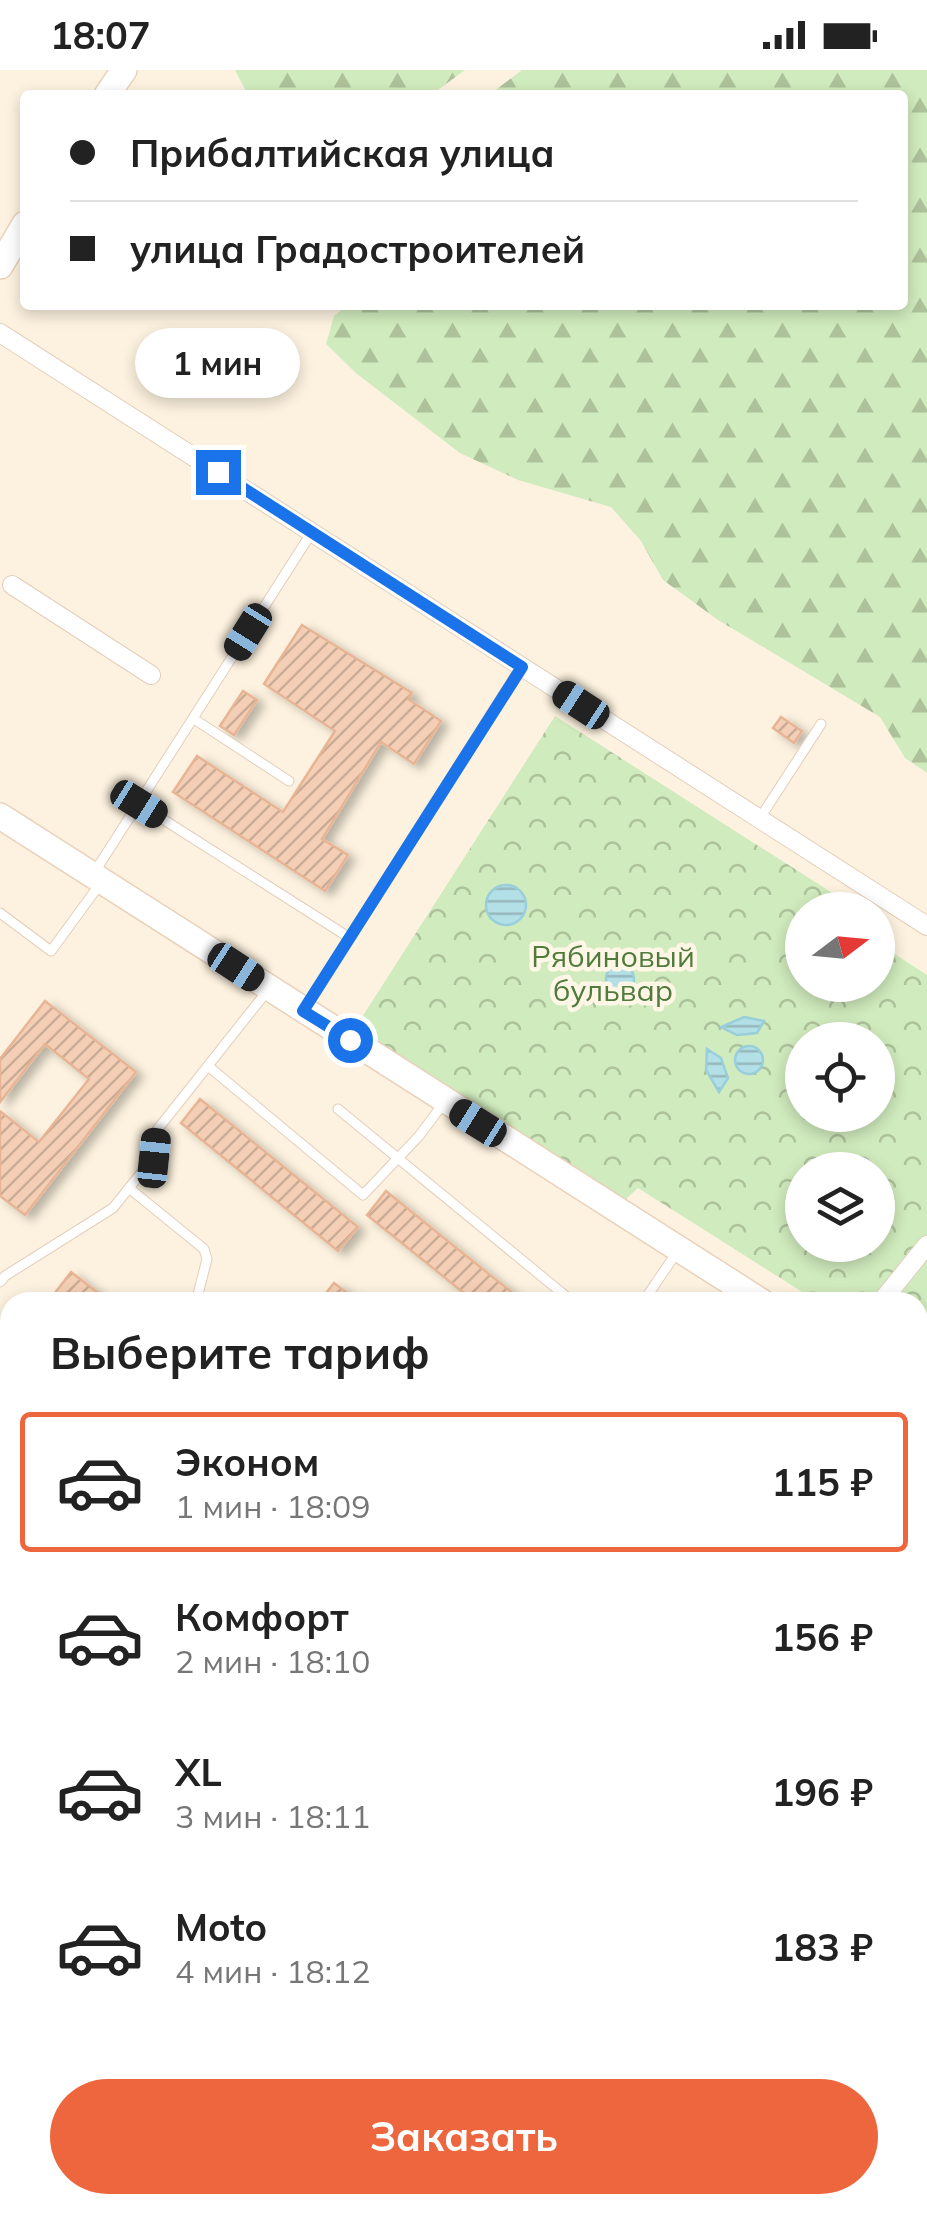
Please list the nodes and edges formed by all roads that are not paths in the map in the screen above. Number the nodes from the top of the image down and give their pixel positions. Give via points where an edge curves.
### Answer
1 (20, 215) edge
2 (20, 232) edge
3 (0, 236) edge
4 (0, 266) edge
5 (0, 333) edge
6 (312, 532) junction
7 (12, 585) dead end
8 (522, 667) junction
9 (151, 675) dead end
10 (194, 719) junction
11 (821, 724) dead end
12 (289, 781) dead end
13 (139, 804) junction
14 (0, 816) edge
15 (760, 818) junction
16 (98, 879) junction
17 (0, 913) edge
18 (927, 926) edge
19 (350, 938) junction
20 (269, 989) junction
21 (303, 1011) junction
22 (208, 1066) junction
23 (444, 1102) junction
24 (338, 1110) dead end
25 (397, 1158) junction
26 (129, 1188) junction
27 (927, 1245) edge
28 (679, 1250) junction
29 (0, 1282) edge
30 (199, 1292) edge
31 (561, 1292) edge
32 (650, 1292) edge
33 (746, 1292) edge
34 (889, 1292) edge

1 - 3 street
2 - 4 street
5 - 6 street
6 - 8 street
6 - 10 lane
7 - 9 street
8 - 15 street
8 - 19 lane
10 - 12 lane
10 - 13 lane
11 - 15 lane
13 - 16 lane
13 - 19 lane
14 - 16 street
15 - 18 street
16 - 17 lane via 51,951
16 - 20 street
19 - 21 lane
20 - 21 street
20 - 22 lane
21 - 23 street
22 - 25 lane via 364,1194
22 - 26 lane via 157,1130 154,1158
23 - 25 lane
23 - 28 street
24 - 25 lane
25 - 31 lane
26 - 29 lane via 113,1208
26 - 30 lane via 204,1248
27 - 34 street
28 - 32 lane
28 - 33 street

